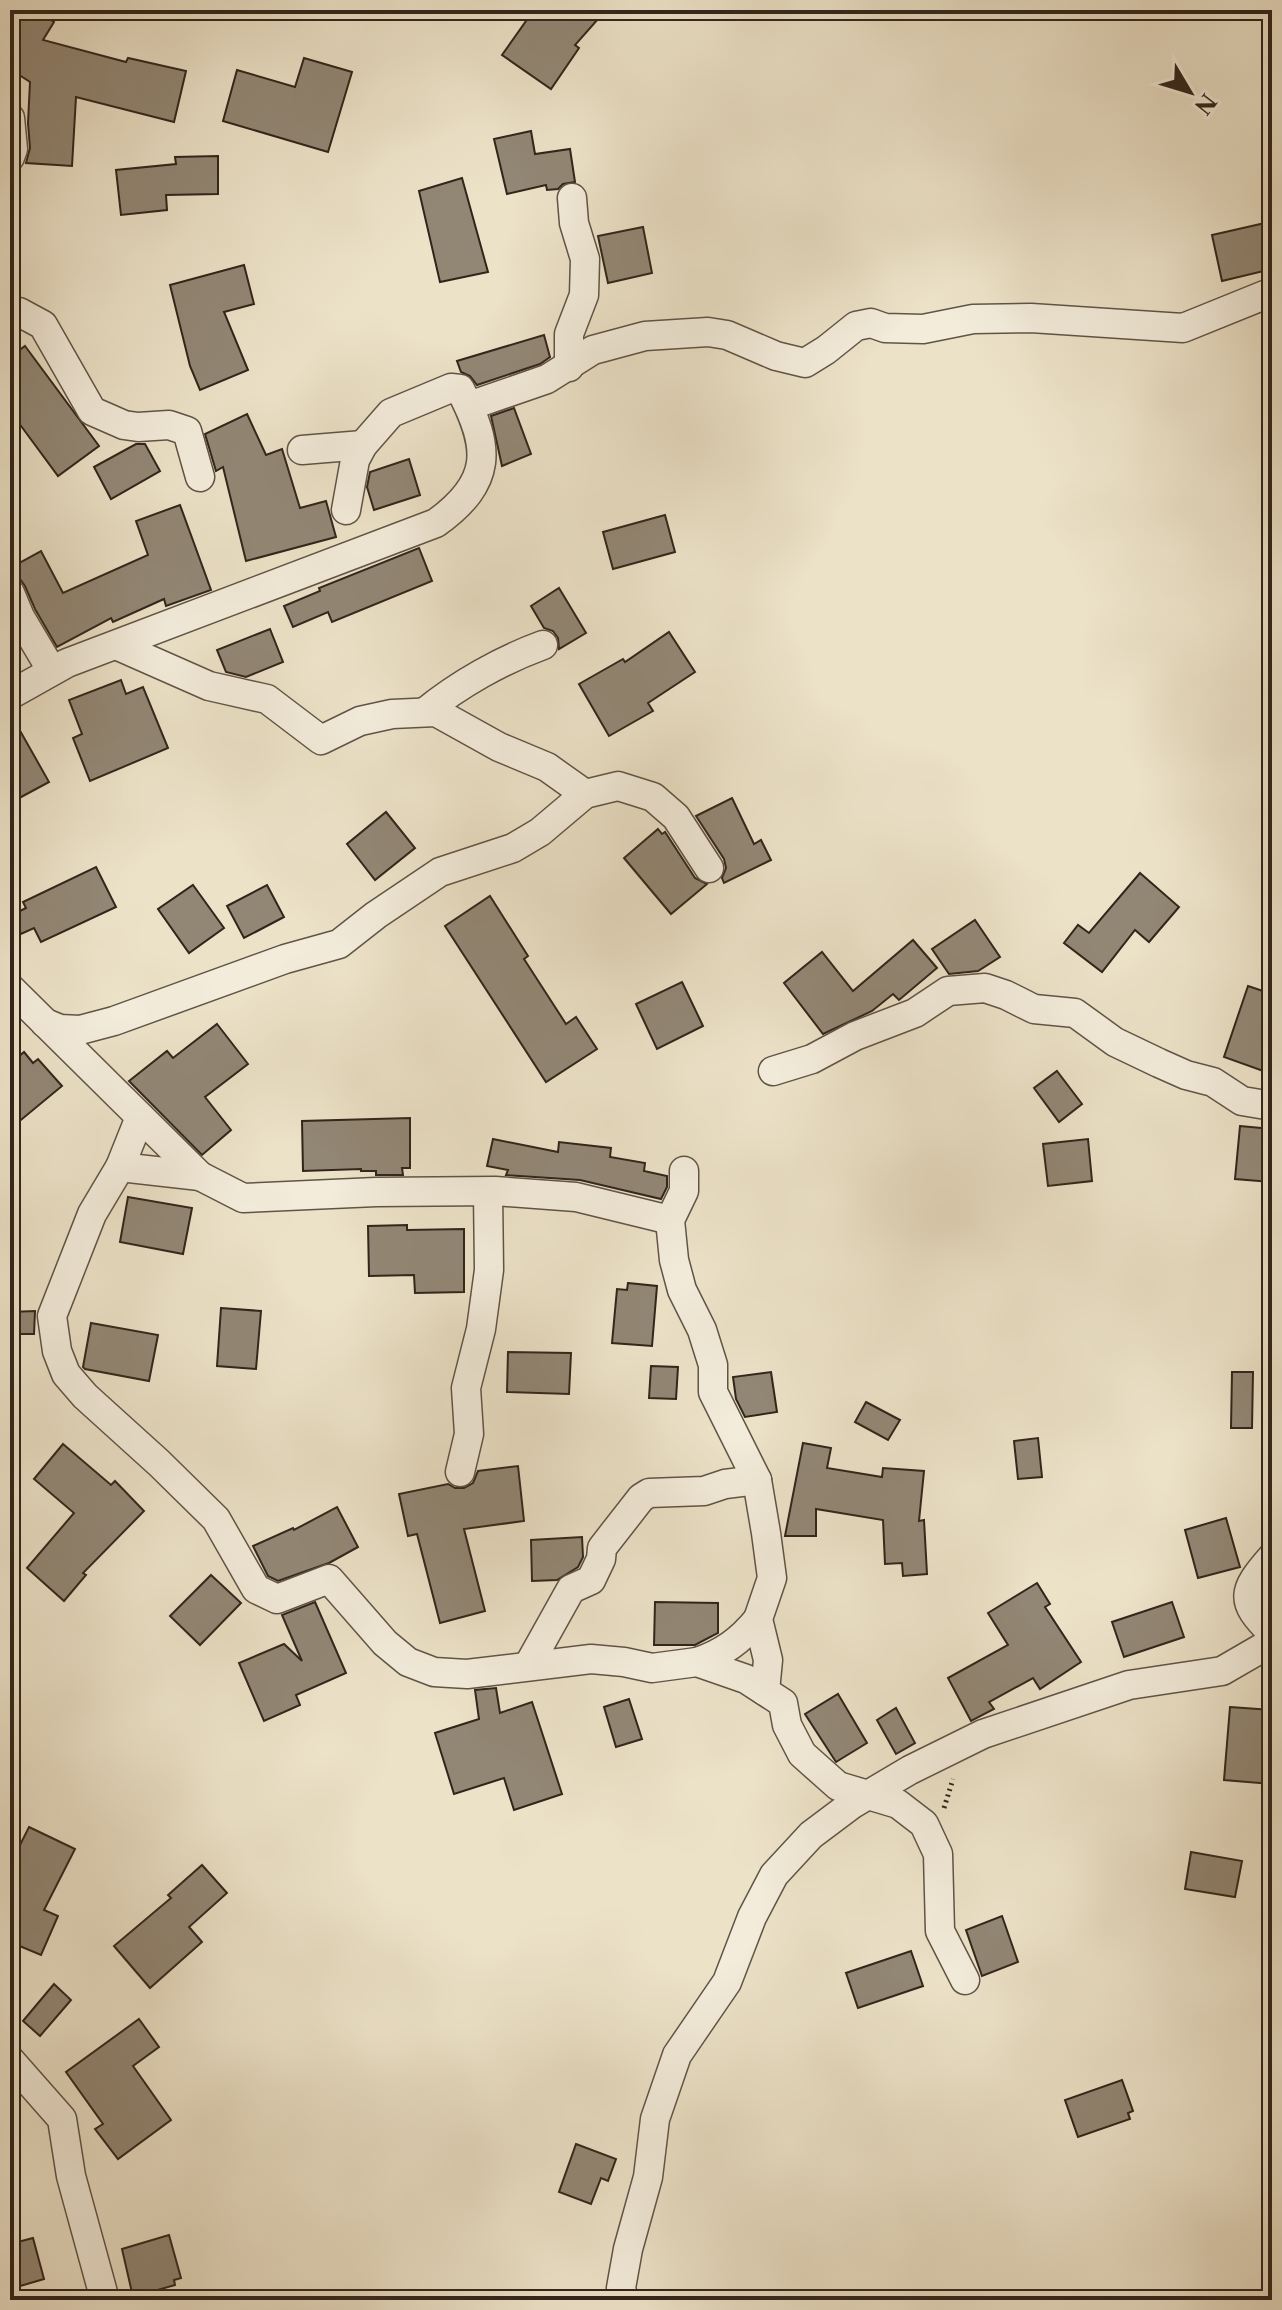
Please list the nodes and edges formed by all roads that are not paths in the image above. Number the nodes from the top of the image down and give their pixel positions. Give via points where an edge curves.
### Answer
1 (10, 118) edge
2 (10, 157) edge
3 (572, 198) dead end
4 (1272, 292) edge
5 (10, 313) edge
6 (569, 367) junction
7 (469, 406) junction
8 (363, 445) junction
9 (302, 450) dead end
10 (200, 477) dead end
11 (346, 510) dead end
12 (10, 593) edge
13 (116, 645) junction
14 (543, 645) dead end
15 (52, 671) junction
16 (10, 695) edge
17 (425, 712) junction
18 (585, 794) junction
19 (709, 868) dead end
20 (10, 988) edge
21 (45, 1023) junction
22 (773, 1071) dead end
23 (1272, 1106) edge
24 (140, 1117) junction
25 (120, 1167) junction
26 (684, 1171) dead end
27 (200, 1176) junction
28 (488, 1192) junction
29 (670, 1220) junction
30 (460, 1472) dead end
31 (757, 1480) junction
32 (1272, 1557) edge
33 (758, 1619) junction
34 (1272, 1633) edge
35 (1272, 1642) edge
36 (697, 1662) junction
37 (528, 1666) junction
38 (765, 1691) junction
39 (868, 1795) junction
40 (965, 1980) dead end
41 (10, 2060) edge
42 (105, 2300) edge
43 (624, 2300) edge

1 - 2 street
3 - 6 street via 585,259 584,295 569,334
4 - 6 street via 1183,328 1031,318 973,319 923,329 871,323 856,326 805,363 727,335 645,336 593,350
5 - 10 street via 19,312 43,325 92,411 124,425 169,425 187,431
6 - 7 street
7 - 8 street via 460,389 451,388 412,402 391,413
7 - 13 street via 482,469 475,487 436,523
8 - 9 street
8 - 11 street
12 - 15 street
13 - 15 street
13 - 17 street via 209,686 267,699 321,740 360,721
14 - 17 street via 519,654
15 - 16 street
17 - 18 street via 436,712 547,767
18 - 19 street via 618,786 653,797 676,817
18 - 21 street via 540,832 513,848 440,872 339,944 80,1030
20 - 21 street
21 - 24 street
22 - 23 street via 915,1013 948,991 985,988 1034,1009 1075,1013 1115,1042 1159,1063 1213,1082 1242,1101
24 - 25 street
24 - 27 street
25 - 27 street
25 - 37 street via 92,1214 52,1316 66,1374 216,1519 256,1589 277,1599 329,1579 385,1643 408,1662 434,1672 467,1674
26 - 29 street via 684,1191
27 - 28 street via 243,1198
28 - 29 street via 576,1197
28 - 30 street via 489,1270 466,1388 469,1434
29 - 31 street via 682,1290 713,1365 713,1392
31 - 33 street via 772,1578
31 - 37 street via 641,1498 602,1548 591,1580 571,1589
32 - 34 street via 1254,1578 1248,1597 1250,1610
33 - 36 street via 742,1639
33 - 38 street via 768,1660
35 - 39 street via 1222,1671 1129,1685 983,1734
36 - 37 street via 652,1668 591,1659
36 - 38 street
38 - 39 street via 783,1703 802,1754 838,1786
39 - 40 street via 898,1804 924,1824 938,1854 940,1931
39 - 43 street via 811,1835 774,1875 727,1982 677,2055 655,2119 648,2177 623,2275
41 - 42 street via 62,2119 71,2176

